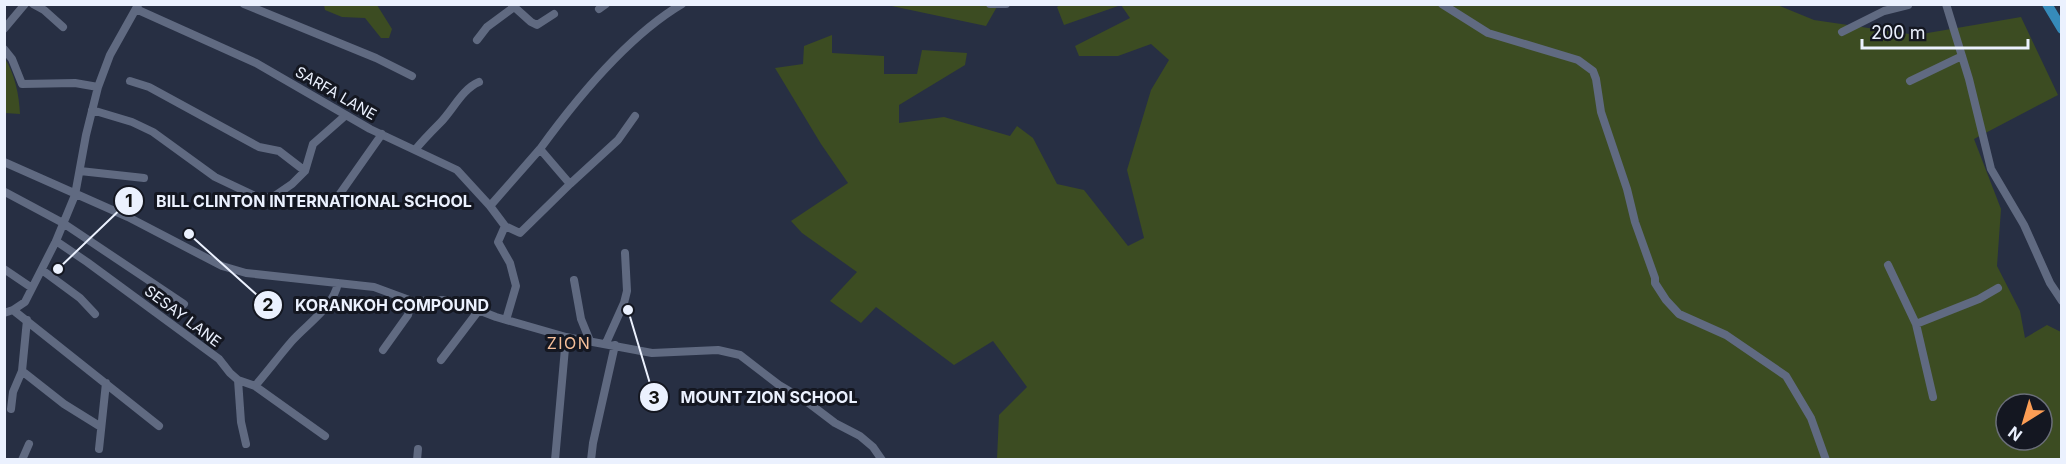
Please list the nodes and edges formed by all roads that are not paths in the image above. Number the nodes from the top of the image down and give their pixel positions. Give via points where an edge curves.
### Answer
1 (25, 4) edge
2 (33, 4) edge
3 (244, 4) edge
4 (682, 4) edge
5 (990, 4) edge
6 (1006, 4) edge
7 (1442, 4) edge
8 (1946, 4) edge
9 (1908, 5) edge
10 (513, 6) edge
11 (137, 7) edge
12 (554, 14) dead end
13 (63, 27) dead end
14 (4, 29) edge
15 (1842, 32) dead end
16 (477, 40) dead end
17 (4, 50) edge
18 (1962, 56) junction
19 (412, 76) dead end
20 (130, 81) dead end
21 (1910, 81) dead end
22 (479, 82) dead end
23 (98, 87) junction
24 (92, 110) junction
25 (346, 115) junction
26 (635, 116) dead end
27 (382, 134) junction
28 (540, 149) junction
29 (415, 150) junction
30 (4, 162) edge
31 (80, 171) junction
32 (305, 171) junction
33 (144, 178) dead end
34 (570, 184) junction
35 (5, 192) edge
36 (75, 195) junction
37 (332, 205) dead end
38 (490, 206) junction
39 (63, 223) junction
40 (505, 226) junction
41 (56, 241) junction
42 (625, 253) dead end
43 (1888, 265) dead end
44 (4, 268) edge
45 (42, 270) junction
46 (574, 280) dead end
47 (338, 283) junction
48 (32, 288) junction
49 (1998, 288) dead end
50 (412, 301) junction
51 (2061, 301) edge
52 (184, 304) dead end
53 (13, 310) junction
54 (479, 310) junction
55 (4, 313) edge
56 (94, 314) dead end
57 (27, 320) junction
58 (506, 320) junction
59 (1916, 324) junction
60 (566, 337) junction
61 (590, 341) junction
62 (606, 343) junction
63 (615, 345) junction
64 (383, 350) dead end
65 (441, 360) dead end
66 (22, 370) junction
67 (238, 380) junction
68 (106, 382) junction
69 (255, 386) junction
70 (1933, 397) dead end
71 (11, 409) dead end
72 (159, 426) dead end
73 (101, 427) junction
74 (325, 436) dead end
75 (29, 444) dead end
76 (246, 444) dead end
77 (99, 449) dead end
78 (418, 449) dead end
79 (22, 459) edge
80 (417, 459) edge
81 (555, 459) edge
82 (591, 459) edge
83 (882, 459) edge
84 (1827, 459) edge

1 - 14 street
2 - 13 street
3 - 19 street
4 - 28 street via 603,72
5 - 6 street
7 - 84 street via 1488,33 1578,60 1593,71 1601,112 1655,283 1679,314 1726,335 1786,376 1812,418
8 - 18 street
9 - 15 street via 1884,11
10 - 12 street via 537,24
10 - 16 street
11 - 23 street via 110,55
11 - 25 street, SARFA LANE via 256,63
17 - 23 street via 22,84 75,83
18 - 21 street
18 - 51 street via 1991,169
20 - 32 street via 149,87 259,147 279,151
22 - 29 street
23 - 24 street
24 - 31 street
24 - 32 street via 153,132 215,177 256,197 273,197
25 - 27 street, SARFA LANE
25 - 32 street via 313,144
26 - 34 street via 618,140
27 - 29 street, SARFA LANE
27 - 37 street
28 - 34 street
28 - 38 street
29 - 38 street, SARFA LANE via 458,170
30 - 36 street
31 - 33 street
31 - 36 street
34 - 40 street via 520,233
35 - 39 street
36 - 39 street
36 - 47 street via 128,217 222,266 246,273
38 - 40 street, SARFA LANE
39 - 41 street
39 - 52 street
40 - 58 street via 498,242 510,263 516,286
41 - 45 street
41 - 67 street, SESAY LANE via 219,359
42 - 62 street via 627,291
43 - 59 street
44 - 48 street
45 - 48 street
45 - 56 street via 80,297
46 - 61 street via 581,319
47 - 50 street via 374,287
47 - 69 street via 336,294 323,311
48 - 53 street via 25,302
49 - 59 street
50 - 54 street via 445,300
50 - 64 street via 408,315
53 - 55 street
53 - 57 street
54 - 58 street
54 - 65 street
57 - 66 street
57 - 68 street
58 - 60 street
59 - 70 street
60 - 61 street
60 - 81 street
61 - 62 street
62 - 63 street
63 - 82 street
63 - 83 street via 652,353 718,350 740,355 835,423 860,436
66 - 71 street
66 - 73 street
67 - 69 street
67 - 76 street
68 - 72 street
68 - 73 street
69 - 74 street
73 - 77 street
75 - 79 street
78 - 80 street

